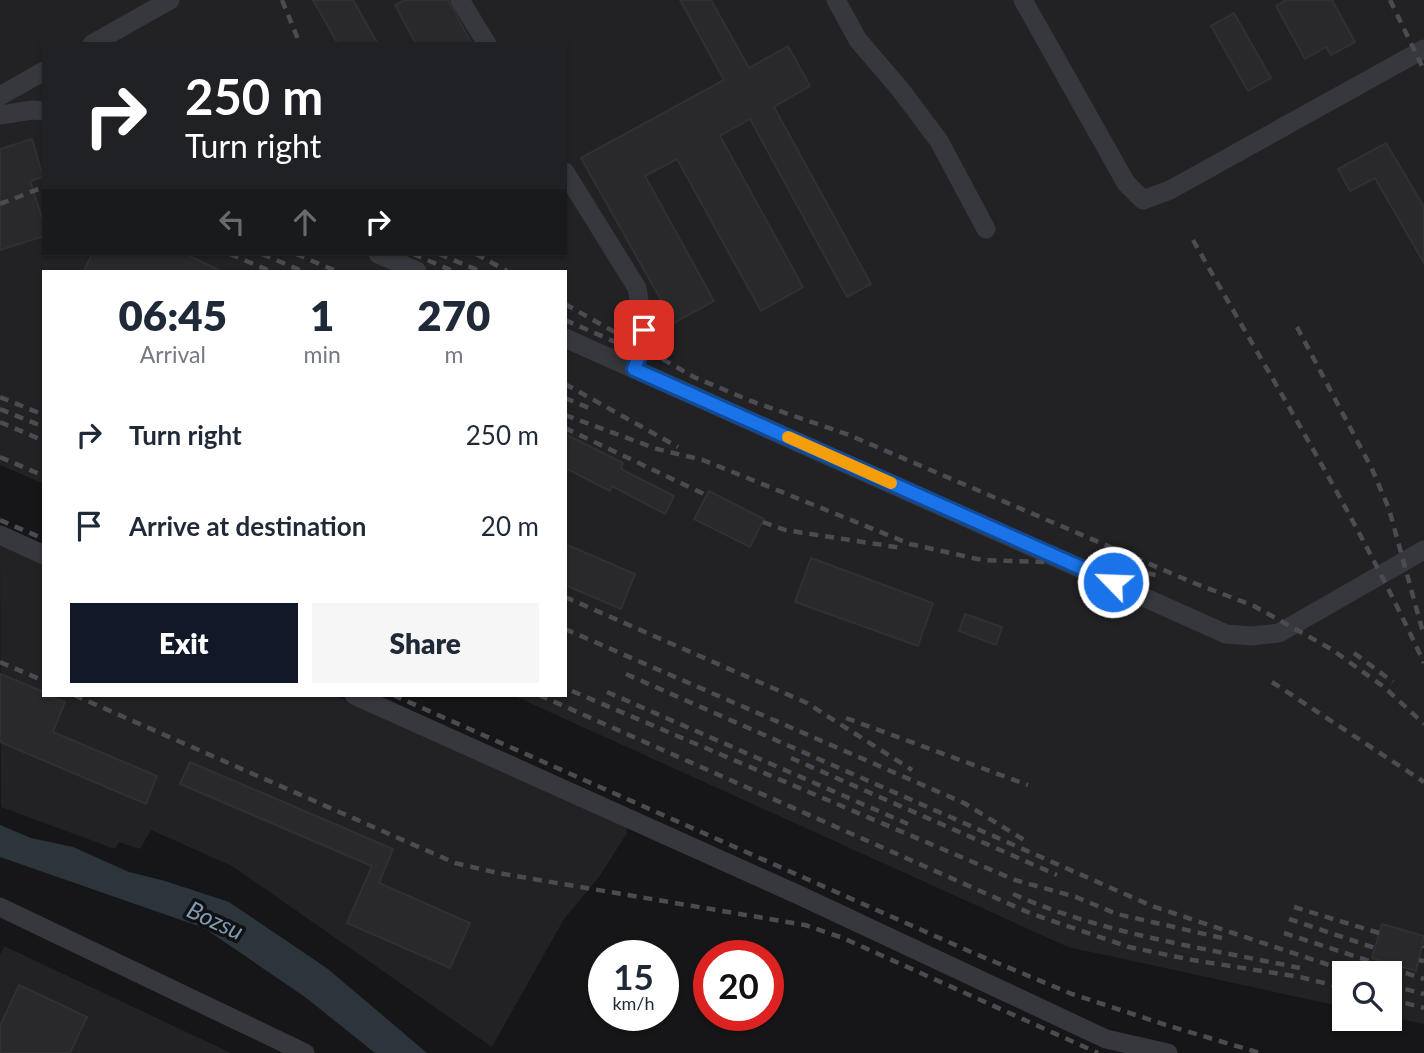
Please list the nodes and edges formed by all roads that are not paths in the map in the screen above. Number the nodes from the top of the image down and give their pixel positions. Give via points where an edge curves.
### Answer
1 (170, 0) edge
2 (460, 0) edge
3 (836, 0) edge
4 (1023, 0) edge
5 (96, 42) edge
6 (486, 42) edge
7 (1424, 49) edge
8 (42, 72) edge
9 (0, 96) edge
10 (42, 111) edge
11 (0, 115) edge
12 (567, 175) edge
13 (986, 229) dead end
14 (382, 256) edge
15 (415, 270) edge
16 (567, 339) edge
17 (634, 369) junction
18 (0, 535) edge
19 (1424, 550) edge
20 (42, 554) edge
21 (358, 697) edge
22 (0, 907) edge
23 (305, 1053) edge
24 (1168, 1053) edge

1 - 5 lane
2 - 6 lane
3 - 13 lane via 858,40 939,141
4 - 7 lane via 1126,183 1143,200 1170,190
8 - 9 lane
10 - 11 lane
12 - 17 lane via 637,288 644,330
14 - 15 lane
16 - 17 lane
17 - 19 lane via 1226,634 1279,633
18 - 20 lane
21 - 24 lane via 1106,1039
22 - 23 lane

